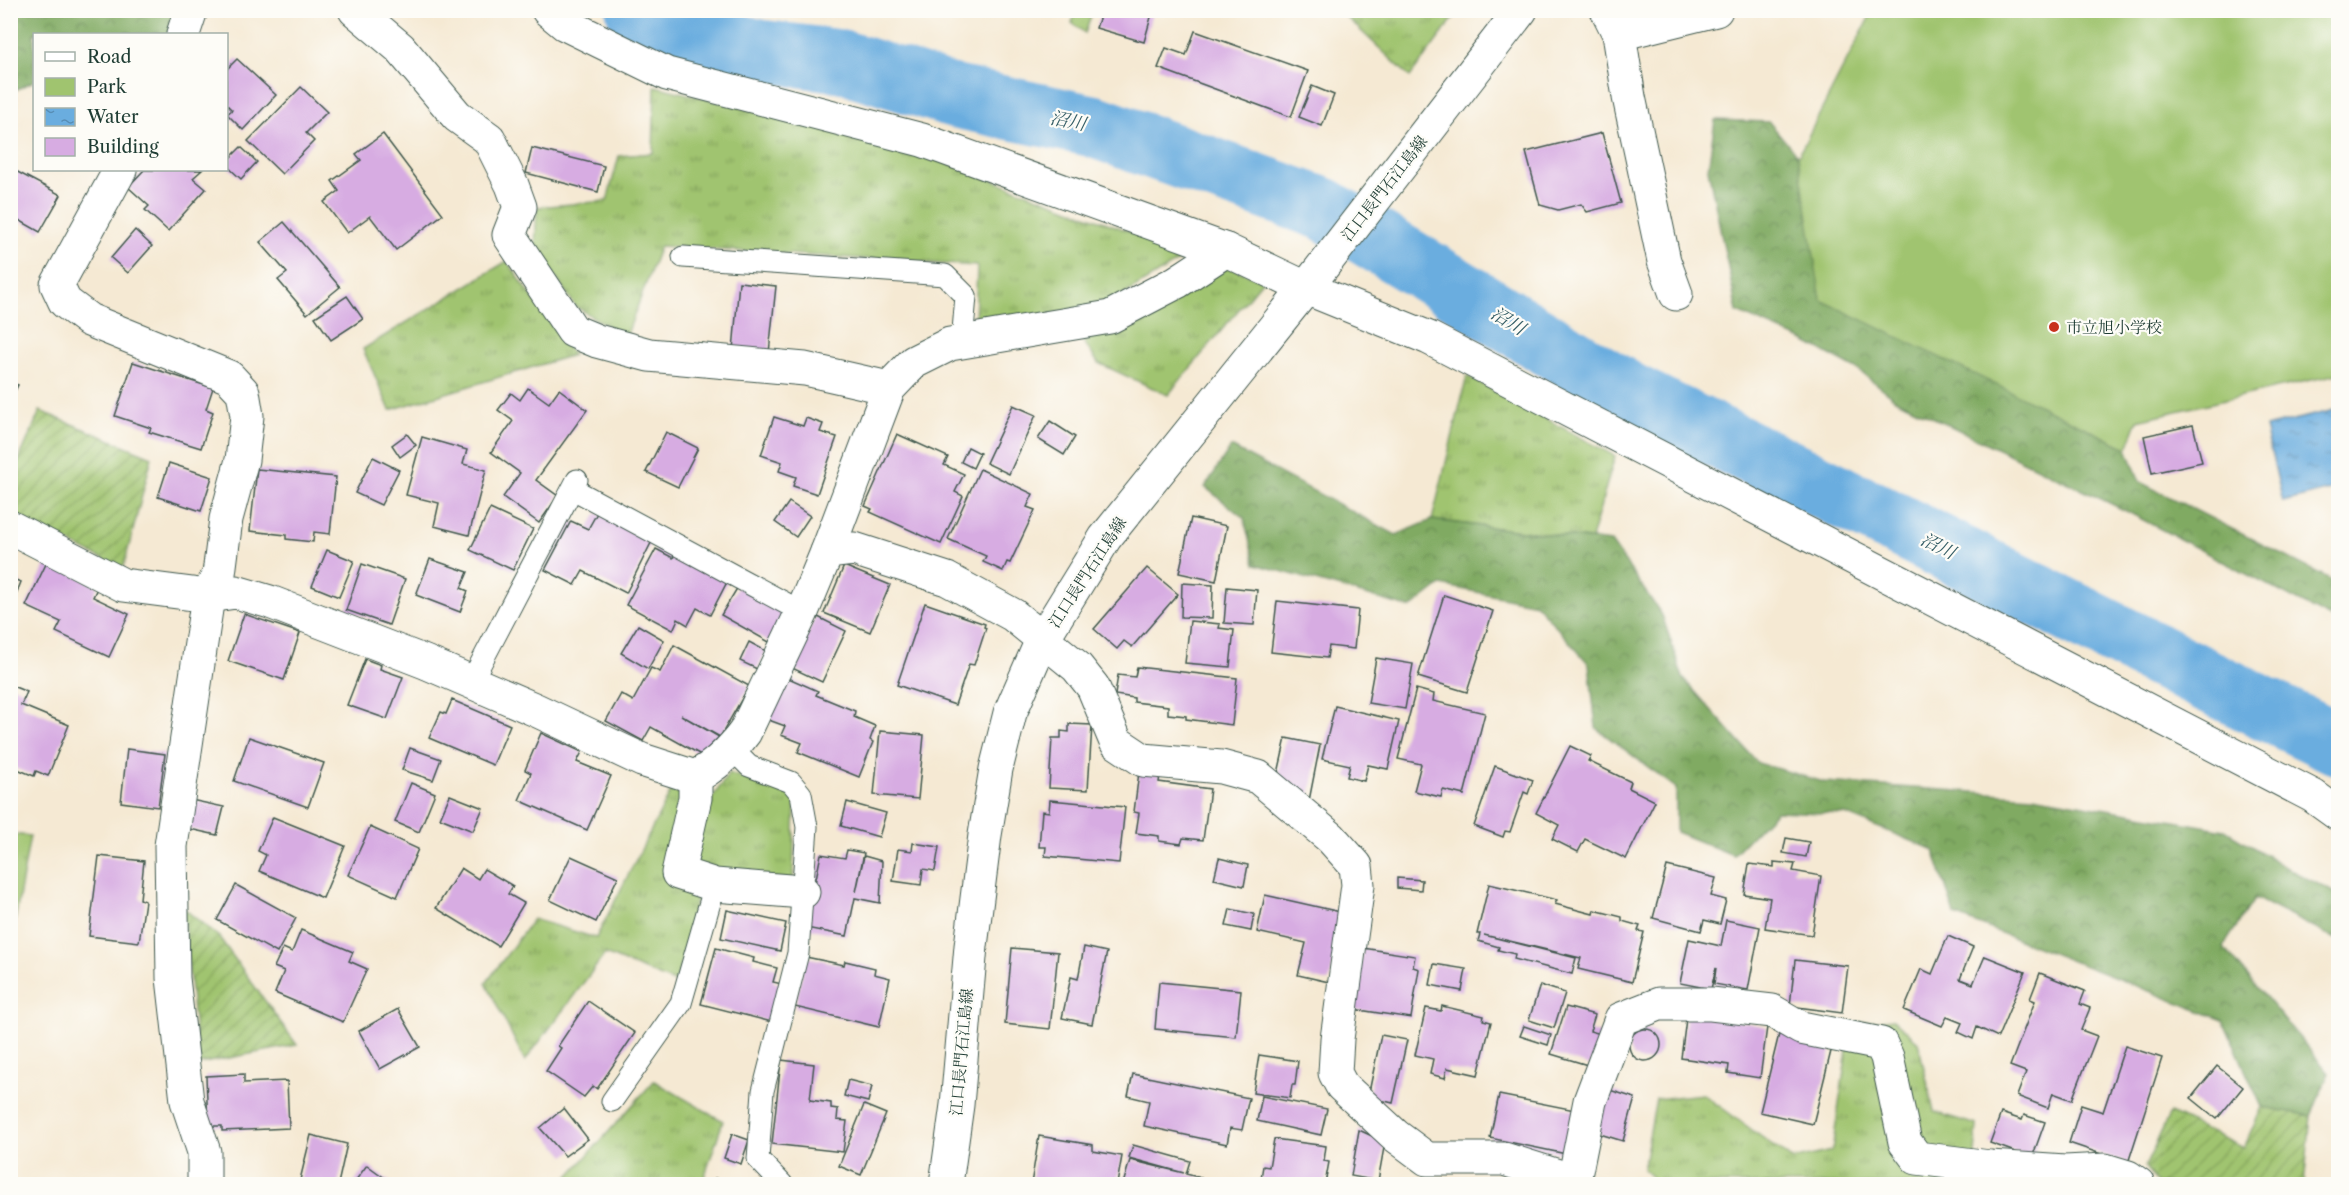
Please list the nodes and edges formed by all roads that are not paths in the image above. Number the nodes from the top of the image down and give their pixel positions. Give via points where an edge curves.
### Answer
1 (191, 10) edge
2 (355, 10) edge
3 (548, 10) edge
4 (1521, 10) edge
5 (1716, 10) edge
6 (1613, 22) edge
7 (183, 33) edge
8 (119, 171) edge
9 (1226, 250) junction
10 (683, 257) dead end
11 (1306, 288) junction
12 (1676, 294) dead end
13 (962, 342) junction
14 (889, 388) junction
15 (10, 527) edge
16 (827, 552) junction
17 (208, 596) junction
18 (802, 612) junction
19 (1042, 640) junction
20 (471, 682) junction
21 (732, 749) junction
22 (694, 777) junction
23 (2330, 805) edge
24 (715, 885) junction
25 (803, 892) junction
26 (612, 1101) dead end
27 (1428, 1172) edge
28 (204, 1185) edge
29 (782, 1185) edge
30 (946, 1185) edge
31 (2138, 1185) edge

1 - 7 street
2 - 14 street via 400,48 457,116 489,139 520,207 509,235 573,331 649,355 806,369
3 - 9 street via 565,24 667,74 922,140
4 - 11 street, 江口長門石江島線
5 - 6 street
6 - 12 street via 1664,261
8 - 17 street via 57,285 65,302 89,320 229,377 243,392 247,416 242,460 226,519 219,574
9 - 11 street
9 - 13 street via 1177,282 1110,317
10 - 13 lane via 945,275 966,296
11 - 19 street, 江口長門石江島線 via 1105,538
11 - 23 street via 1430,338
13 - 14 street via 914,362
14 - 16 street
15 - 17 street via 123,585
16 - 18 street
16 - 19 street via 854,549 947,579 1013,615
17 - 20 street via 236,592 270,602
17 - 28 street via 171,846 172,978 187,1101 204,1152
18 - 20 lane via 575,484
18 - 21 street via 745,732
19 - 27 street via 1077,667 1093,687 1116,742 1143,760 1221,767 1258,777 1331,838 1356,866 1358,885 1335,1073 1342,1086
19 - 30 street, 江口長門石江島線 via 1010,713 996,769 974,924
20 - 22 street via 642,760
21 - 22 street via 710,769
21 - 25 lane via 748,765 791,782 801,795 807,827
22 - 24 street via 695,798 678,873
24 - 25 street
24 - 26 lane via 681,1003
25 - 29 lane via 798,953 763,1091 759,1131 758,1159
27 - 31 street via 1504,1159 1574,1181 1590,1101 1621,1019 1659,1004 1711,1004 1772,1011 1801,1028 1881,1044 1905,1142 1917,1158 2065,1172 2105,1170 2128,1177

